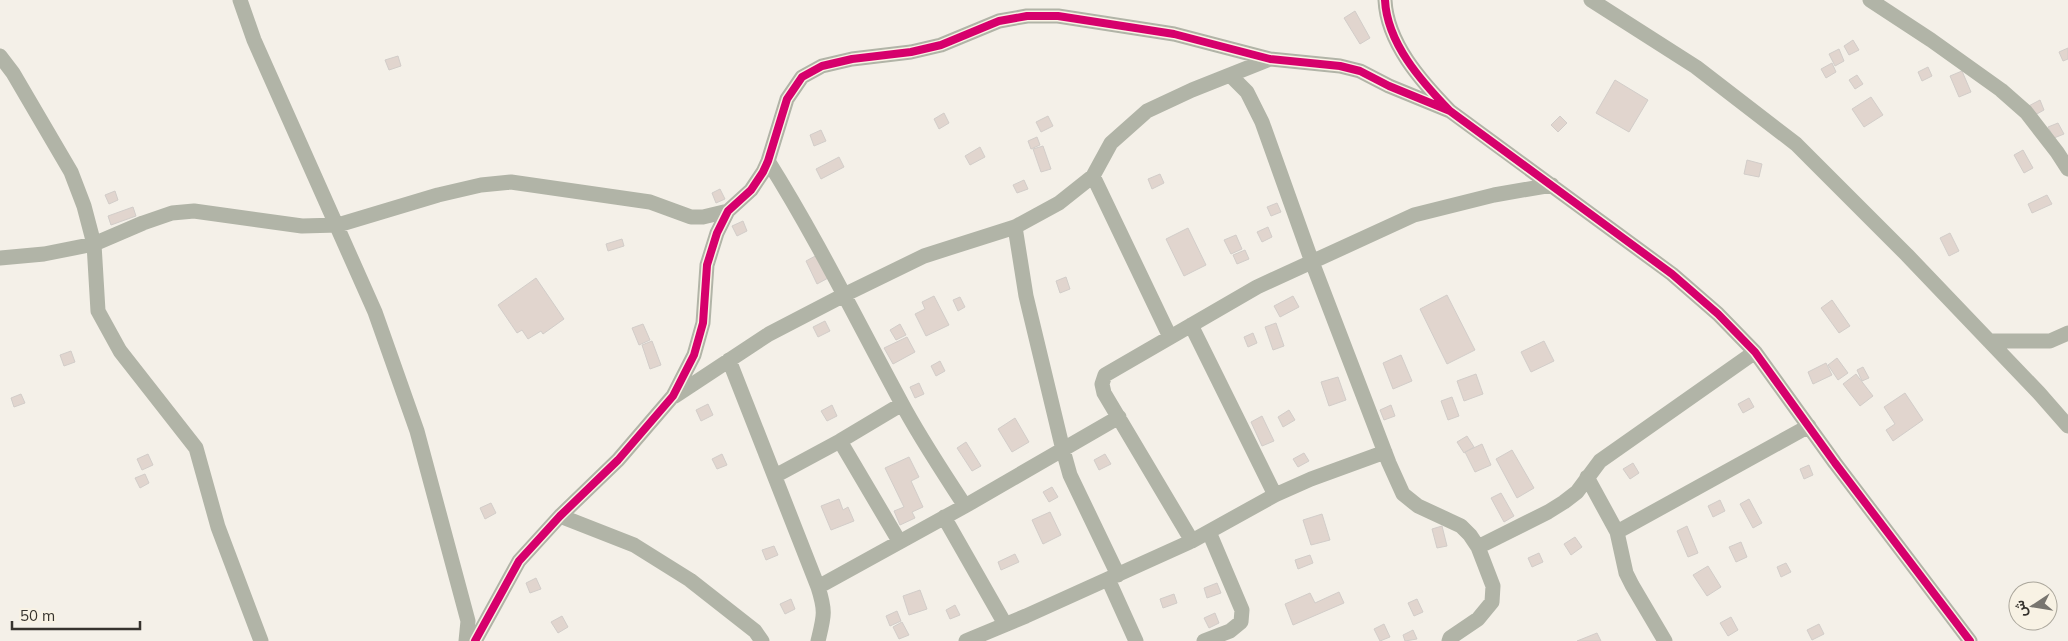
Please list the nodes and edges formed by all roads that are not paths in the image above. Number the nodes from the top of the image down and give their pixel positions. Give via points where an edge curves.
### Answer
1 (240, 0) edge
2 (1385, 0) edge
3 (1591, 0) edge
4 (1870, 0) edge
5 (0, 56) edge
6 (1270, 59) junction
7 (1230, 75) junction
8 (1450, 110) junction
9 (768, 162) junction
10 (2068, 169) edge
11 (1093, 176) junction
12 (1552, 185) junction
13 (728, 211) junction
14 (338, 225) junction
15 (1015, 227) junction
16 (94, 244) junction
17 (0, 258) edge
18 (1312, 262) junction
19 (846, 294) junction
20 (1191, 325) junction
21 (2068, 333) edge
22 (1170, 337) junction
23 (1989, 341) junction
24 (1755, 352) junction
25 (729, 360) junction
26 (673, 396) junction
27 (902, 404) junction
28 (1119, 417) junction
29 (1809, 426) junction
30 (2068, 426) edge
31 (840, 441) junction
32 (1063, 450) junction
33 (1385, 452) junction
34 (775, 476) junction
35 (1587, 476) junction
36 (1275, 496) junction
37 (965, 506) junction
38 (560, 516) junction
39 (944, 517) junction
40 (1209, 532) junction
41 (1617, 532) junction
42 (899, 541) junction
43 (1192, 541) junction
44 (1478, 547) junction
45 (1113, 577) junction
46 (818, 587) junction
47 (1006, 624) junction
48 (989, 637) edge
49 (261, 641) edge
50 (466, 641) edge
51 (475, 641) edge
52 (762, 641) edge
53 (818, 641) edge
54 (966, 641) edge
55 (1136, 641) edge
56 (1204, 641) edge
57 (1449, 641) edge
58 (1665, 641) edge
59 (1970, 641) edge

1 - 14 street via 254,40
2 - 8 street via 1386,13 1400,48 1423,82
3 - 23 street via 1696,67 1796,144
4 - 10 street via 2001,90 2026,112
5 - 16 street via 14,73 71,172
6 - 7 street
6 - 8 street via 1360,71
6 - 9 street via 1174,34 1058,16 1027,16 999,21 941,45 822,66 802,78 786,100
7 - 11 street via 1147,110 1111,143
7 - 18 street via 1247,92 1262,122
8 - 12 street
9 - 13 street via 751,190
9 - 19 street via 802,214
11 - 15 street via 1059,203
11 - 22 street
12 - 18 street via 1494,195 1414,215
12 - 24 street via 1672,274
13 - 14 street via 703,217 691,216 650,202 511,182 438,194
13 - 26 street via 707,265 703,323 694,355
14 - 16 street via 302,226 194,211 165,216
14 - 50 street via 376,312 417,431 468,621
15 - 19 street via 924,256
15 - 32 street via 1026,296
16 - 17 street via 44,254
16 - 49 street via 98,311 120,351 196,448 218,528
18 - 20 street via 1257,287
18 - 33 street
19 - 25 street via 769,334
19 - 27 street
20 - 22 street
20 - 36 street
21 - 23 street via 2050,341
22 - 28 street via 1105,375 1104,393
23 - 30 street
24 - 29 street
24 - 35 street via 1600,461
25 - 26 street
25 - 34 street
26 - 38 street via 618,460
27 - 31 street
27 - 37 street
28 - 32 street
28 - 43 street
29 - 41 street
29 - 59 street
31 - 34 street
31 - 42 street
32 - 37 street
32 - 45 street via 1070,475
33 - 36 street via 1311,478
33 - 44 street via 1403,494 1418,506 1461,526
34 - 46 street
35 - 41 street
35 - 44 street via 1577,492 1556,507
36 - 40 street
37 - 39 street
38 - 51 street via 519,561
38 - 52 street via 634,545 690,580 755,631
39 - 42 street
39 - 47 street
40 - 43 street
40 - 56 street via 1242,610 1241,622 1230,631
41 - 58 street via 1626,573
42 - 46 street
43 - 45 street
44 - 57 street via 1493,586 1492,602 1478,619
45 - 47 street
45 - 55 street
46 - 53 street via 825,609
47 - 48 street
48 - 54 street

